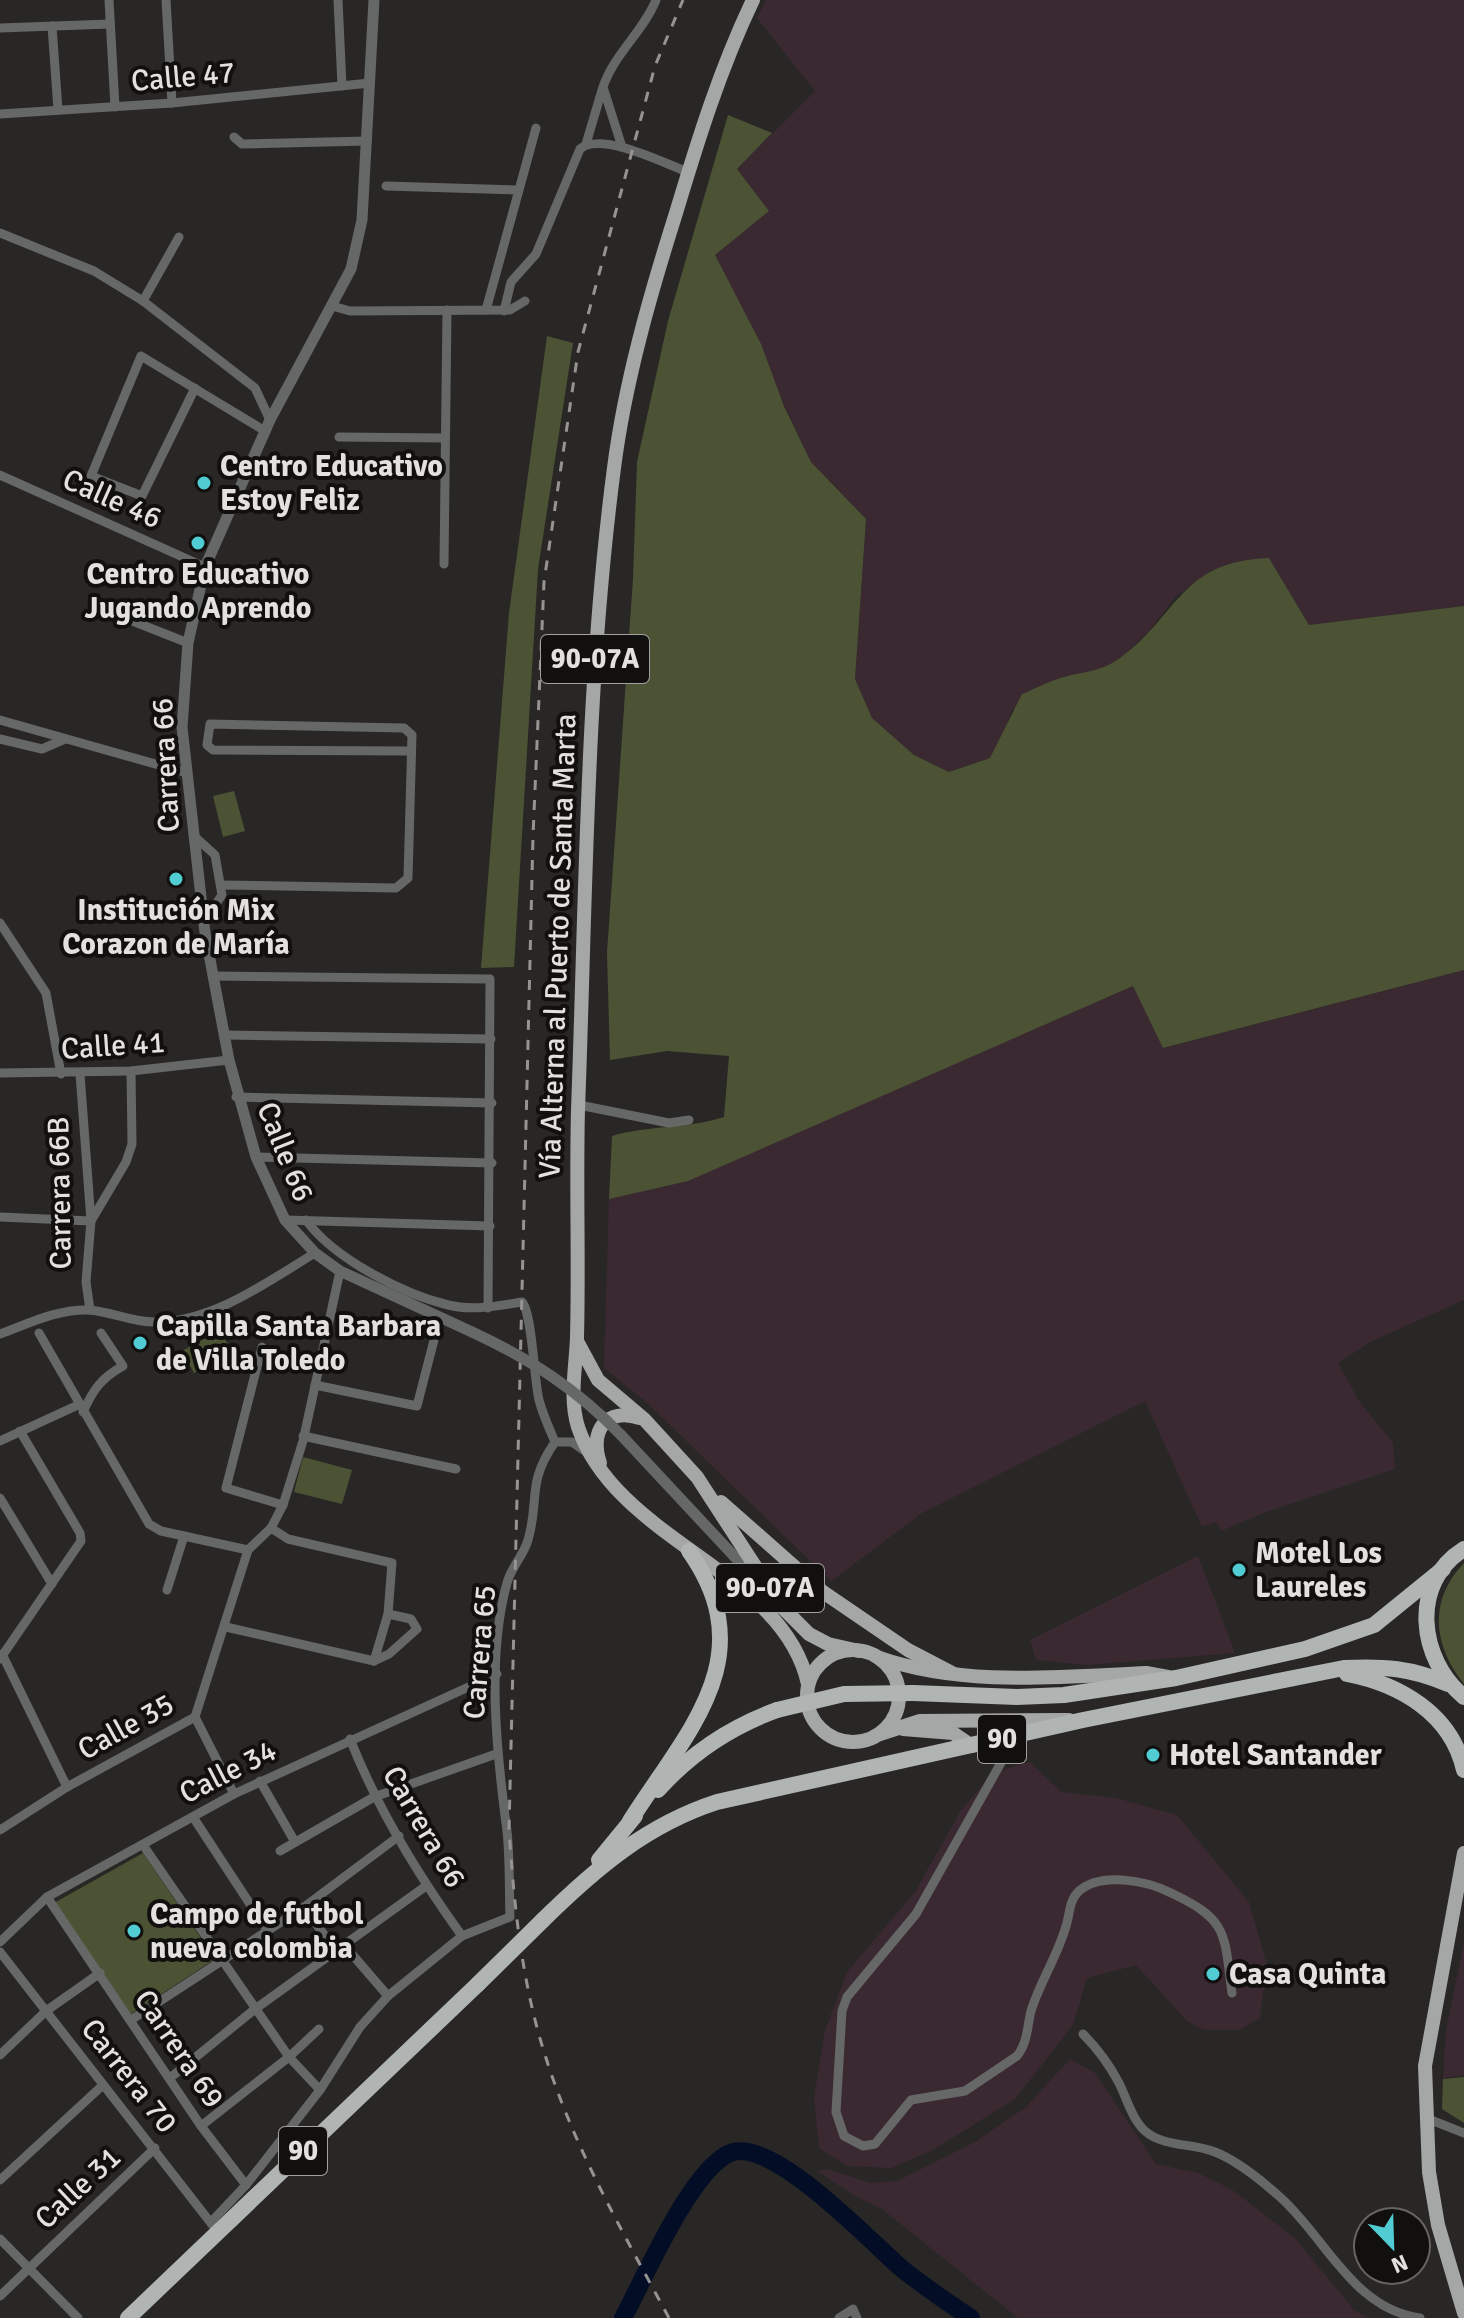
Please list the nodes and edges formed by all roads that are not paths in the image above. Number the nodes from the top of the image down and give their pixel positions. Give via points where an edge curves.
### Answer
1 (109, 0) edge
2 (166, 0) edge
3 (338, 0) edge
4 (374, 0) edge
5 (656, 0) edge
6 (753, 0) edge
7 (110, 24) junction
8 (52, 26) junction
9 (0, 28) edge
10 (370, 83) junction
11 (342, 86) junction
12 (603, 87) junction
13 (172, 103) junction
14 (115, 107) junction
15 (58, 110) junction
16 (0, 114) edge
17 (536, 128) dead end
18 (234, 137) dead end
19 (367, 141) junction
20 (586, 144) junction
21 (622, 147) junction
22 (688, 172) junction
23 (386, 186) dead end
24 (518, 190) junction
25 (0, 233) edge
26 (179, 237) dead end
27 (143, 301) junction
28 (525, 301) dead end
29 (332, 306) junction
30 (447, 310) junction
31 (486, 310) junction
32 (504, 311) junction
33 (195, 388) junction
34 (268, 425) junction
35 (339, 437) dead end
36 (445, 438) junction
37 (0, 475) edge
38 (444, 564) dead end
39 (205, 567) junction
40 (102, 609) dead end
41 (188, 643) junction
42 (0, 720) edge
43 (0, 739) edge
44 (65, 739) junction
45 (411, 751) junction
46 (187, 773) junction
47 (193, 835) junction
48 (221, 885) junction
49 (204, 921) junction
50 (0, 923) edge
51 (213, 976) junction
52 (226, 1035) junction
53 (491, 1039) junction
54 (229, 1060) junction
55 (131, 1071) junction
56 (0, 1073) edge
57 (61, 1074) junction
58 (80, 1074) junction
59 (236, 1097) junction
60 (492, 1103) junction
61 (579, 1105) junction
62 (689, 1120) dead end
63 (256, 1157) junction
64 (492, 1163) junction
65 (0, 1217) edge
66 (285, 1220) junction
67 (306, 1220) junction
68 (91, 1221) junction
69 (490, 1226) junction
70 (315, 1253) junction
71 (340, 1271) junction
72 (488, 1308) junction
73 (90, 1310) junction
74 (39, 1333) dead end
75 (101, 1333) dead end
76 (0, 1334) edge
77 (434, 1340) dead end
78 (577, 1340) junction
79 (262, 1347) dead end
80 (315, 1385) junction
81 (80, 1409) junction
82 (644, 1419) junction
83 (20, 1431) junction
84 (303, 1436) junction
85 (0, 1441) edge
86 (555, 1442) junction
87 (589, 1454) junction
88 (456, 1469) dead end
89 (610, 1481) junction
90 (709, 1492) junction
91 (0, 1498) edge
92 (283, 1505) junction
93 (271, 1528) junction
94 (184, 1536) junction
95 (1464, 1549) edge
96 (248, 1550) junction
97 (689, 1551) junction
98 (1443, 1569) junction
99 (52, 1584) junction
100 (167, 1590) dead end
101 (777, 1610) junction
102 (388, 1614) junction
103 (226, 1627) junction
104 (859, 1651) junction
105 (1, 1655) edge
106 (877, 1657) junction
107 (374, 1661) junction
108 (952, 1673) junction
109 (497, 1674) junction
110 (1306, 1676) junction
111 (1176, 1678) junction
112 (808, 1684) junction
113 (1448, 1684) junction
114 (1464, 1697) edge
115 (195, 1717) junction
116 (1083, 1720) junction
117 (899, 1729) junction
118 (880, 1734) junction
119 (1016, 1736) junction
120 (350, 1739) junction
121 (972, 1746) junction
122 (496, 1754) junction
123 (1464, 1770) edge
124 (260, 1781) junction
125 (67, 1787) junction
126 (234, 1794) junction
127 (374, 1797) junction
128 (193, 1817) junction
129 (630, 1821) junction
130 (2, 1825) edge
131 (399, 1836) junction
132 (295, 1842) junction
133 (143, 1845) junction
134 (280, 1851) dead end
135 (1464, 1853) edge
136 (426, 1886) junction
137 (577, 1886) junction
138 (47, 1897) junction
139 (304, 1907) junction
140 (267, 1930) junction
141 (462, 1936) junction
142 (0, 1942) edge
143 (340, 1948) junction
144 (0, 1952) edge
145 (219, 1959) junction
146 (100, 1973) junction
147 (1232, 1993) dead end
148 (388, 1996) junction
149 (255, 2009) junction
150 (46, 2011) junction
151 (131, 2020) junction
152 (319, 2029) dead end
153 (1083, 2034) dead end
154 (0, 2055) edge
155 (289, 2057) junction
156 (170, 2078) junction
157 (103, 2085) junction
158 (320, 2090) junction
159 (1426, 2118) junction
160 (201, 2126) junction
161 (1464, 2133) edge
162 (155, 2148) junction
163 (0, 2180) edge
164 (246, 2185) junction
165 (214, 2227) junction
166 (0, 2239) edge
167 (27, 2269) junction
168 (0, 2296) edge
169 (1464, 2313) edge
170 (78, 2318) edge
171 (128, 2318) edge
172 (839, 2318) edge
173 (857, 2318) edge
174 (1420, 2318) edge

1 - 7 street
2 - 13 street
3 - 11 street
4 - 10 street, Carrera 66
5 - 12 street via 648,21
6 - 22 main road, Vía Alterna al Puerto de Santa Marta / 90-07A via 725,59
7 - 8 street
7 - 14 street
8 - 9 street
8 - 15 street
10 - 11 street, Calle 47
10 - 19 street, Carrera 66
11 - 13 street, Calle 47
12 - 20 street
12 - 21 street
13 - 14 street, Calle 47
14 - 15 street, Calle 47
15 - 16 street, Calle 47
17 - 24 street
18 - 19 street via 242,144
19 - 29 street, Carrera 66 via 362,220 351,269
20 - 21 street
20 - 32 street via 536,254 511,282
21 - 22 street
22 - 61 main road, Vía Alterna al Puerto de Santa Marta / 90-07A via 649,306 614,464 593,680
23 - 24 street
24 - 31 street
25 - 27 street via 94,271
26 - 27 street
27 - 34 street via 255,388
28 - 32 street
29 - 30 street via 350,311
29 - 34 street, Carrera 66
30 - 31 street
30 - 36 street
31 - 32 street
33 - 33 street via 141,356 90,473 93,478 142,496
33 - 34 street
34 - 39 street, Carrera 66
35 - 36 street
36 - 38 street
37 - 39 street, Calle 46
39 - 41 street, Carrera 66
40 - 41 street
41 - 46 street, Carrera 66 via 182,727
42 - 44 street
43 - 44 street via 42,749
44 - 46 street
45 - 45 street via 213,750 207,745 207,727 214,723 404,728 412,735
45 - 48 street via 405,884
46 - 47 street, Carrera 66
47 - 48 street via 215,855
47 - 49 street, Carrera 66
48 - 49 street via 221,901
49 - 51 street, Carrera 66
50 - 57 street, Carrera 66B via 46,993
51 - 52 street, Carrera 66
51 - 53 street via 490,979
52 - 53 street
52 - 54 street, Carrera 66
53 - 60 street
54 - 55 street, Calle 41
54 - 59 street, Calle 66
55 - 58 street, Calle 41
55 - 68 street via 132,1144
56 - 57 street, Calle 41
57 - 58 street, Calle 41
58 - 68 street, Carrera 66B
59 - 60 street
59 - 63 street, Calle 66
60 - 64 street
61 - 62 street via 669,1123
61 - 78 main road, Vía Alterna al Puerto de Santa Marta / 90-07A
63 - 64 street
63 - 66 street, Calle 66
64 - 69 street
65 - 68 street
66 - 67 street
66 - 70 street, Calle 66
67 - 69 street
67 - 72 street via 332,1251 385,1279 448,1305
68 - 73 street, Carrera 66B via 86,1282
69 - 72 street
70 - 71 street, Calle 66
70 - 73 street via 228,1303 175,1320 153,1322
71 - 80 street
71 - 101 street, Calle 66, bridge via 518,1354 561,1380 621,1435
72 - 86 street via 526,1305 539,1402
73 - 76 street via 59,1312
74 - 81 street
75 - 81 street via 123,1366 104,1376
77 - 80 street via 417,1406
78 - 82 main road, Vía Alterna al Puerto de Santa Marta / 90-07A via 598,1380
78 - 87 main road, Vía Alterna al Puerto de Santa Marta / 90-07A via 576,1421
79 - 92 street via 226,1488
80 - 84 street
81 - 83 street
81 - 94 street via 144,1519
82 - 89 main road via 614,1416 597,1431 597,1453
82 - 90 main road, Vía Alterna al Puerto de Santa Marta / 90-07A
83 - 85 street
83 - 99 street via 80,1533 81,1541
84 - 88 street
84 - 92 street
86 - 87 street via 572,1442
86 - 109 street, Carrera 65 via 534,1484 529,1537 507,1582
87 - 89 main road, Vía Alterna al Puerto de Santa Marta / 90-07A
89 - 97 main road, Vía Alterna al Puerto de Santa Marta / 90-07A
90 - 101 main road, Vía Alterna al Puerto de Santa Marta / 90-07A
90 - 108 main road via 823,1592
91 - 99 street
92 - 93 street
93 - 96 street
93 - 102 street via 288,1539 388,1560 394,1568
94 - 96 street
94 - 100 street
95 - 98 highway, 90
96 - 103 street
97 - 101 main road, Vía Alterna al Puerto de Santa Marta / 90-07A
97 - 129 highway via 719,1605 723,1635 718,1671 703,1705
98 - 111 highway, 90 via 1387,1616 1339,1640
98 - 113 highway, 90 via 1429,1596 1425,1627 1432,1657
99 - 105 street
101 - 104 main road, Vía Alterna al Puerto de Santa Marta / 90-07A via 828,1644
101 - 112 main road, Vía Alterna al Puerto de Santa Marta / 90-07A
102 - 107 street
102 - 107 street via 411,1619 417,1629
103 - 107 street
103 - 115 street, Calle 35
104 - 106 main road
104 - 112 main road via 822,1662
105 - 125 street
106 - 108 main road via 927,1672
106 - 118 main road via 896,1679 899,1694 890,1723
108 - 111 main road via 1028,1678 1146,1673
109 - 120 street, Calle 34
109 - 122 street, Carrera 65
110 - 113 highway, 90 via 1384,1666 1419,1671
110 - 116 highway, 90
110 - 123 highway via 1344,1673 1382,1681 1416,1699 1443,1726
111 - 129 highway, 90, bridge via 1064,1695 844,1694 777,1710 723,1734 695,1754
112 - 118 main road via 809,1712 826,1734 853,1742
113 - 114 highway, 90
115 - 125 street, Calle 35
115 - 126 street
116 - 117 main road via 958,1718 920,1721
116 - 119 highway, 90
117 - 118 main road
117 - 121 main road via 953,1733
119 - 121 highway, 90
119 - 147 street via 922,1905 847,1997 836,2112 844,2136 863,2146 875,2144 911,2100 965,2091 1017,2056 1072,1901 1086,1886 1122,1881 1154,1885 1203,1908 1221,1929
120 - 124 street, Calle 34
120 - 127 street, Carrera 66
121 - 137 highway, 90 via 694,1810 635,1839
122 - 127 street
122 - 141 street, Carrera 65 via 507,1831 510,1917
124 - 126 street, Calle 34
124 - 132 street
125 - 130 street, Calle 35
126 - 128 street, Calle 34
127 - 131 street, Carrera 66
127 - 132 street
128 - 133 street, Calle 34
128 - 140 street
129 - 137 highway, 90
131 - 136 street, Carrera 66
131 - 139 street
132 - 134 street
133 - 138 street, Calle 34
133 - 145 street
135 - 159 main road via 1425,2066
136 - 141 street, Carrera 66
136 - 143 street
137 - 165 highway, 90, bridge
138 - 142 street, Calle 34
138 - 146 street, Carrera 69
139 - 140 street
139 - 143 street
140 - 145 street
141 - 148 street
143 - 148 street
143 - 149 street
144 - 150 street, Carrera 70
145 - 149 street
145 - 151 street
146 - 150 street
146 - 151 street, Carrera 69
148 - 158 street via 360,2027
149 - 155 street
149 - 156 street
150 - 154 street
150 - 157 street, Carrera 70
151 - 156 street, Carrera 69
152 - 155 street
153 - 174 street via 1102,2053 1148,2134 1206,2149 1238,2164 1289,2207 1367,2297 1386,2309
155 - 158 street
155 - 160 street
156 - 160 street, Carrera 69
157 - 162 street, Carrera 70
157 - 163 street
158 - 164 street
159 - 161 street
159 - 169 main road via 1438,2225
160 - 164 street, Carrera 69
162 - 165 street, Carrera 70
162 - 167 street, Calle 31
164 - 165 street
165 - 171 highway, 90
166 - 167 street
167 - 168 street, Calle 31
167 - 170 street
172 - 173 street via 853,2309

